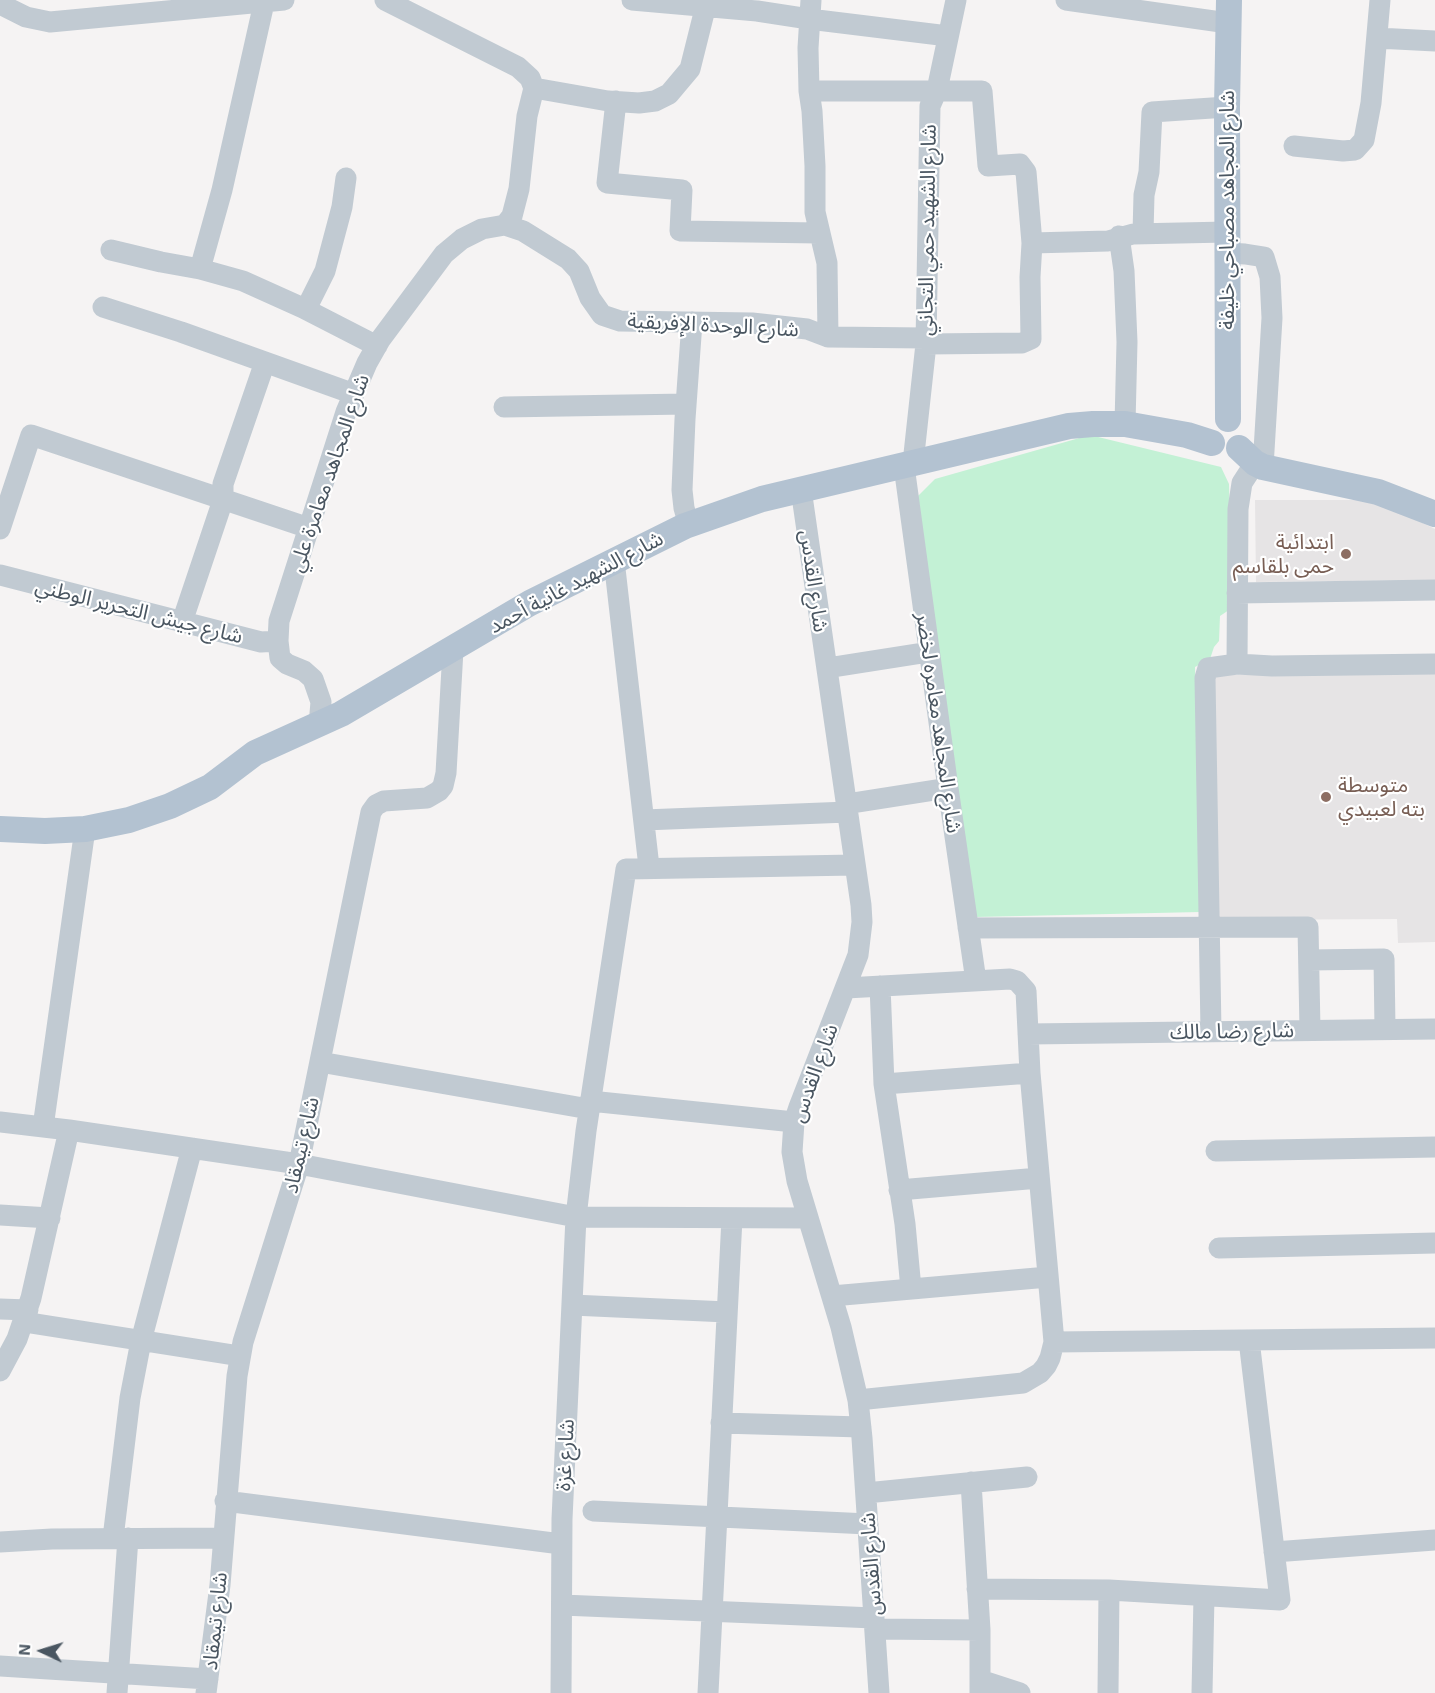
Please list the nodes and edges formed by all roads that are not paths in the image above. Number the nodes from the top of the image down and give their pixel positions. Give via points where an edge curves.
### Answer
1 (385, 0) edge
2 (632, 0) edge
3 (956, 0) edge
4 (1066, 0) edge
5 (1380, 0) edge
6 (274, 1) edge
7 (0, 4) edge
8 (706, 5) junction
9 (757, 5) edge
10 (166, 6) edge
11 (810, 10) edge
12 (1228, 12) edge
13 (948, 36) junction
14 (1377, 38) junction
15 (1435, 41) edge
16 (534, 88) junction
17 (809, 90) junction
18 (937, 90) junction
19 (616, 101) junction
20 (1227, 107) junction
21 (1294, 146) dead end
22 (346, 178) dead end
23 (505, 225) junction
24 (819, 233) junction
25 (1143, 233) junction
26 (1119, 236) junction
27 (1227, 242) junction
28 (1032, 243) junction
29 (111, 250) dead end
30 (200, 269) junction
31 (103, 307) dead end
32 (306, 309) junction
33 (692, 322) junction
34 (828, 337) junction
35 (926, 341) junction
36 (377, 346) junction
37 (265, 362) junction
38 (354, 394) junction
39 (686, 404) junction
40 (504, 407) dead end
41 (1125, 424) junction
42 (1234, 445) junction
43 (909, 464) junction
44 (801, 489) junction
45 (223, 500) junction
46 (1435, 514) edge
47 (689, 525) junction
48 (309, 528) junction
49 (0, 530) edge
50 (614, 560) junction
51 (0, 575) edge
52 (1435, 590) edge
53 (1237, 593) junction
54 (182, 622) junction
55 (278, 641) junction
56 (453, 650) junction
57 (929, 652) junction
58 (1237, 664) junction
59 (1435, 664) edge
60 (827, 668) junction
61 (319, 725) junction
62 (948, 788) junction
63 (847, 808) junction
64 (644, 820) junction
65 (0, 829) edge
66 (85, 829) junction
67 (855, 865) junction
68 (649, 867) junction
69 (1209, 927) junction
70 (968, 928) junction
71 (1309, 960) junction
72 (976, 981) junction
73 (880, 986) junction
74 (846, 988) junction
75 (1384, 1029) junction
76 (1435, 1029) edge
77 (1310, 1030) junction
78 (1210, 1031) junction
79 (1028, 1034) junction
80 (320, 1062) junction
81 (1030, 1073) junction
82 (884, 1084) junction
83 (590, 1105) junction
84 (0, 1122) edge
85 (794, 1122) junction
86 (43, 1127) junction
87 (69, 1130) junction
88 (1435, 1147) edge
89 (192, 1148) junction
90 (1216, 1151) dead end
91 (299, 1164) junction
92 (1039, 1178) junction
93 (899, 1190) junction
94 (0, 1215) edge
95 (576, 1217) junction
96 (50, 1218) junction
97 (732, 1218) junction
98 (808, 1218) junction
99 (1435, 1243) edge
100 (1219, 1248) dead end
101 (1048, 1277) junction
102 (911, 1289) junction
103 (832, 1296) junction
104 (572, 1305) junction
105 (0, 1309) edge
106 (727, 1312) junction
107 (26, 1316) junction
108 (1435, 1338) edge
109 (1249, 1340) junction
110 (141, 1341) junction
111 (1054, 1342) junction
112 (240, 1356) junction
113 (0, 1371) edge
114 (858, 1400) junction
115 (721, 1423) junction
116 (861, 1427) junction
117 (1027, 1477) dead end
118 (971, 1482) junction
119 (866, 1493) junction
120 (225, 1501) junction
121 (593, 1511) dead end
122 (717, 1517) junction
123 (868, 1524) junction
124 (120, 1538) junction
125 (223, 1538) junction
126 (1435, 1540) edge
127 (0, 1542) edge
128 (561, 1544) junction
129 (1274, 1552) junction
130 (977, 1589) junction
131 (1110, 1590) junction
132 (1204, 1596) junction
133 (562, 1605) junction
134 (712, 1612) junction
135 (875, 1624) junction
136 (980, 1630) junction
137 (0, 1666) edge
138 (118, 1683) edge
139 (207, 1686) edge
140 (980, 1686) edge
141 (561, 1693) edge
142 (708, 1693) edge
143 (879, 1693) edge
144 (1020, 1693) edge
145 (1108, 1693) edge
146 (1202, 1693) edge

1 - 16 street via 518,67
2 - 8 street
3 - 13 street, شارع الشهيد حمي التجاني
4 - 12 street
5 - 14 street
6 - 10 street
6 - 30 street
7 - 10 street via 26,17 50,22
8 - 9 street
8 - 19 street via 690,69 680,83 655,101
9 - 11 street
11 - 13 street
11 - 17 street
12 - 20 main road, شارع المجاهد مصباحي خليفة
13 - 18 street, شارع الشهيد حمي التجاني
14 - 15 street
14 - 21 street via 1364,140 1355,150
16 - 19 street
16 - 23 street via 515,206
17 - 18 street
17 - 24 street
18 - 28 street via 982,91 988,166 1020,164 1026,172
18 - 35 street, شارع الشهيد حمي التجاني via 930,106 928,128
19 - 24 street via 607,183 682,190 680,231
20 - 25 street via 1152,112
20 - 27 main road, شارع المجاهد مصباحي خليفة
22 - 32 street via 325,271
23 - 33 street, شارع الوحدة الإفريقية via 523,231 568,259 602,315 620,321
23 - 36 street, شارع المجاهد معامرة علي via 482,229 444,254
24 - 34 street via 827,263
25 - 26 street
25 - 27 street
26 - 28 street via 1108,241
26 - 41 street via 1127,342
27 - 42 main road, شارع المجاهد مصباحي خليفة
27 - 42 street via 1245,254 1264,257 1270,277 1272,318
28 - 35 street, شارع الوحدة الإفريقية via 1031,339 1022,343
29 - 30 street
30 - 32 street via 243,280
31 - 37 street
32 - 36 street
33 - 34 street, شارع الوحدة الإفريقية via 782,325
33 - 39 street
34 - 35 street, شارع الوحدة الإفريقية
35 - 43 street, شارع الشهيد حمي التجاني
36 - 38 street, شارع المجاهد معامرة علي
37 - 38 street
37 - 45 street via 223,484
38 - 48 street, شارع المجاهد معامرة علي
39 - 40 street
39 - 47 street via 682,490
41 - 42 main road, شارع الشهيد غانية أحمد
41 - 43 main road, شارع الشهيد غانية أحمد via 1069,426
42 - 46 main road
42 - 53 street via 1242,483
43 - 44 main road, شارع الشهيد غانية أحمد
43 - 57 street, شارع المجاهد معامره لخضر
44 - 47 main road, شارع الشهيد غانية أحمد
44 - 60 street, شارع القدس
45 - 48 street
45 - 49 street via 31,435
45 - 54 street
47 - 50 main road, شارع الشهيد غانية أحمد
48 - 55 street, شارع المجاهد معامرة علي via 279,621
50 - 56 main road, شارع الشهيد غانية أحمد via 530,603
50 - 64 street
51 - 54 street, شارع جيش التحرير الوطني
52 - 53 street
53 - 58 street
54 - 55 street, شارع جيش التحرير الوطني via 261,642
55 - 61 street via 280,658 313,679 321,702
56 - 61 main road, شارع الشهيد غانية أحمد
56 - 80 street, شارع تيمقاد via 445,780 434,796 384,801 371,812
57 - 60 street
57 - 62 street, شارع المجاهد معامره لخضر
58 - 59 street
58 - 69 street via 1208,668 1205,678
60 - 63 street, شارع القدس
61 - 66 main road, شارع الشهيد غانية أحمد via 262,749 210,787 170,806
62 - 63 street
62 - 70 street, شارع المجاهد معامره لخضر
63 - 64 street
63 - 67 street, شارع القدس
64 - 68 street
65 - 66 main road, شارع الشهيد غانية أحمد
66 - 86 street
67 - 68 street
67 - 74 street, شارع القدس via 861,939
68 - 83 street, شارع غزة via 626,869
69 - 70 street
69 - 71 street via 1308,927
69 - 78 street
70 - 72 street, شارع المجاهد معامره لخضر
71 - 75 street via 1384,960
71 - 77 street
72 - 73 street
72 - 79 street via 1010,979 1022,985 1028,997
73 - 74 street
73 - 82 street
74 - 85 street, شارع القدس
75 - 76 street, شارع رضا مالك
75 - 77 street, شارع رضا مالك
77 - 78 street, شارع رضا مالك
78 - 79 street, شارع رضا مالك
79 - 81 street
80 - 83 street
80 - 91 street, شارع تيمقاد
81 - 82 street
81 - 92 street
82 - 93 street
83 - 85 street
83 - 95 street, شارع غزة
84 - 86 street
85 - 98 street, شارع القدس via 793,1167
86 - 87 street
87 - 89 street
87 - 96 street
88 - 90 street
89 - 91 street
89 - 110 street
91 - 95 street
91 - 112 street, شارع تيمقاد
92 - 93 street
92 - 101 street
93 - 102 street
94 - 96 street
95 - 97 street
95 - 104 street, شارع غزة
96 - 107 street
97 - 98 street
97 - 106 street
98 - 103 street, شارع القدس
99 - 100 street
101 - 102 street
101 - 111 street
102 - 103 street
103 - 114 street, شارع القدس
104 - 106 street
104 - 128 street, شارع غزة
105 - 107 street
106 - 115 street
107 - 110 street
107 - 113 street
108 - 109 street
109 - 111 street
109 - 129 street
110 - 112 street
110 - 124 street via 130,1398
111 - 114 street via 1046,1366 1023,1383
112 - 120 street, شارع تيمقاد
114 - 116 street, شارع القدس
115 - 116 street
115 - 122 street
116 - 119 street, شارع القدس
117 - 118 street
118 - 119 street
118 - 130 street
119 - 123 street, شارع القدس
120 - 125 street, شارع تيمقاد
120 - 128 street
121 - 122 street
122 - 123 street
122 - 134 street
123 - 135 street, شارع القدس
124 - 125 street
124 - 127 street
124 - 138 street
125 - 139 street, شارع تيمقاد
126 - 129 street
128 - 133 street, شارع غزة
129 - 132 street via 1280,1600
130 - 131 street
130 - 136 street
131 - 132 street
131 - 145 street
132 - 146 street
133 - 134 street
133 - 141 street, شارع غزة
134 - 135 street
134 - 142 street
135 - 136 street
135 - 143 street, شارع القدس
136 - 140 street
137 - 138 street
138 - 139 street
140 - 144 street

